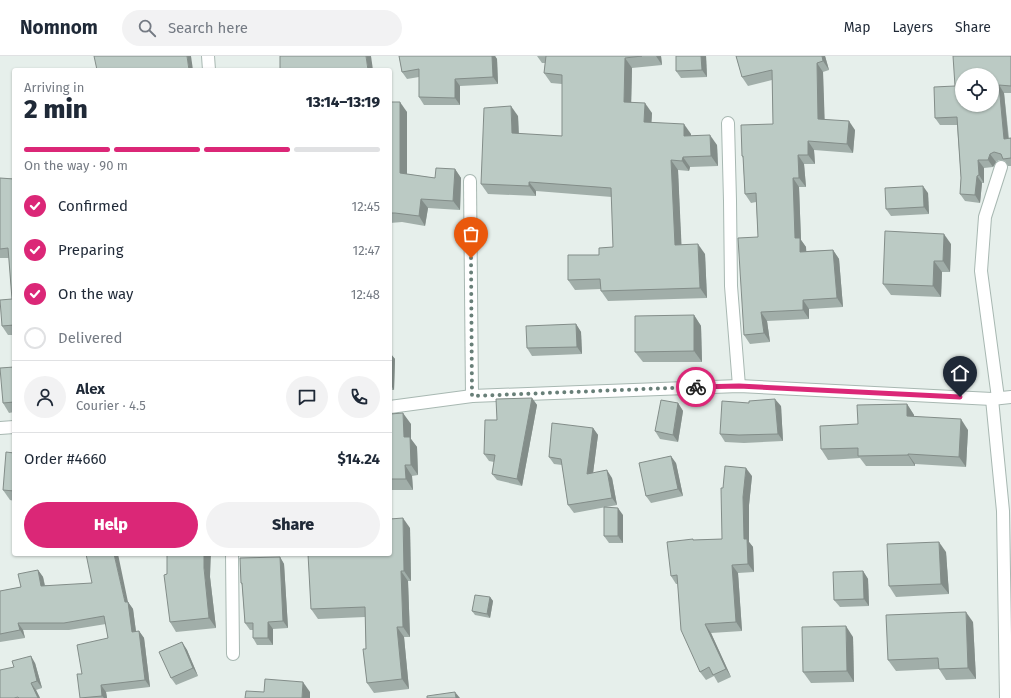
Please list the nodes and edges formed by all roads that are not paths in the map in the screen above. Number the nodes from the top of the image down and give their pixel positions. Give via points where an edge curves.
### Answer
1 (208, 56) edge
2 (209, 68) edge
3 (728, 123) dead end
4 (1001, 166) edge
5 (470, 180) dead end
6 (739, 386) junction
7 (472, 396) junction
8 (1011, 397) edge
9 (995, 398) junction
10 (392, 407) edge
11 (12, 427) edge
12 (0, 428) edge
13 (232, 556) edge
14 (233, 654) dead end
15 (1006, 698) edge

1 - 2 street
3 - 6 street via 731,286
4 - 9 street via 985,217 981,271
5 - 7 street
6 - 7 street
6 - 9 street
7 - 10 street
8 - 9 street
9 - 15 street via 1003,511
11 - 12 street
13 - 14 street

